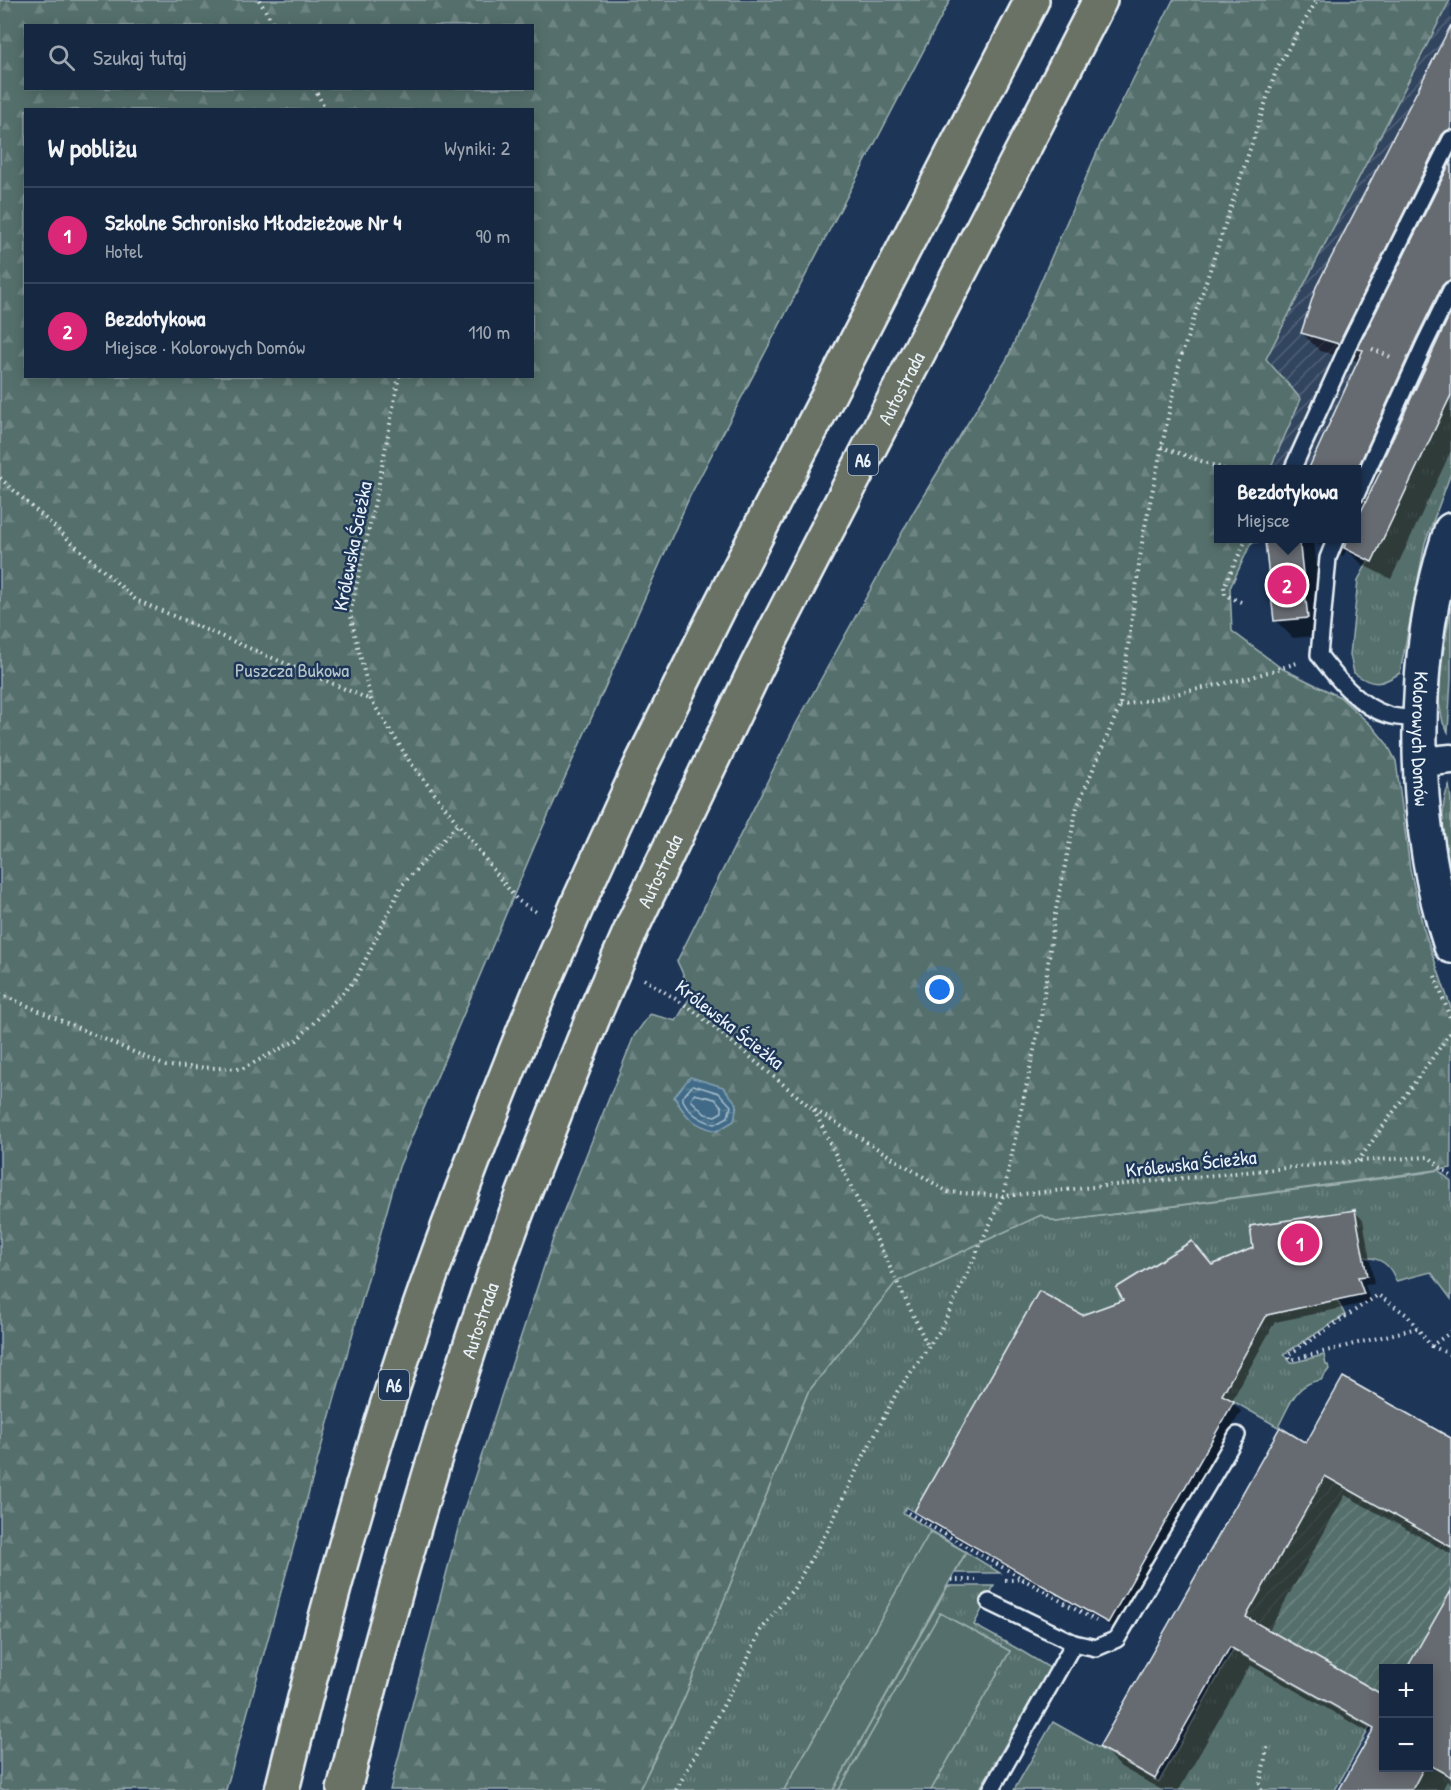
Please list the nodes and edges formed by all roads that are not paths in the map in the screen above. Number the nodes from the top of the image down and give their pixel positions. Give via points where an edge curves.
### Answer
1 (1032, 0) edge
2 (1100, 0) edge
3 (1451, 139) edge
4 (1451, 290) edge
5 (1294, 465) edge
6 (1361, 484) edge
7 (1451, 530) edge
8 (1334, 543) edge
9 (1421, 720) junction
10 (1436, 761) edge
11 (1451, 946) edge
12 (1237, 1435) dead end
13 (989, 1602) dead end
14 (1074, 1643) junction
15 (282, 1790) edge
16 (344, 1790) edge
17 (991, 1790) edge

1 - 15 highway, A6, bridge via 641,765 540,991 457,1201 404,1355 338,1570
2 - 16 highway, Autostrada / A6, bridge via 757,666 594,1015 460,1375 392,1602
3 - 5 lane via 1351,340
4 - 6 lane
7 - 9 street, Kolorowych Domów via 1430,613
8 - 9 lane via 1328,558 1319,655 1363,702 1387,715
9 - 10 street, Kolorowych Domów
10 - 11 street, Kolorowych Domów via 1424,816 1432,872
12 - 14 lane via 1117,1639 1096,1648
13 - 14 lane
14 - 17 lane

